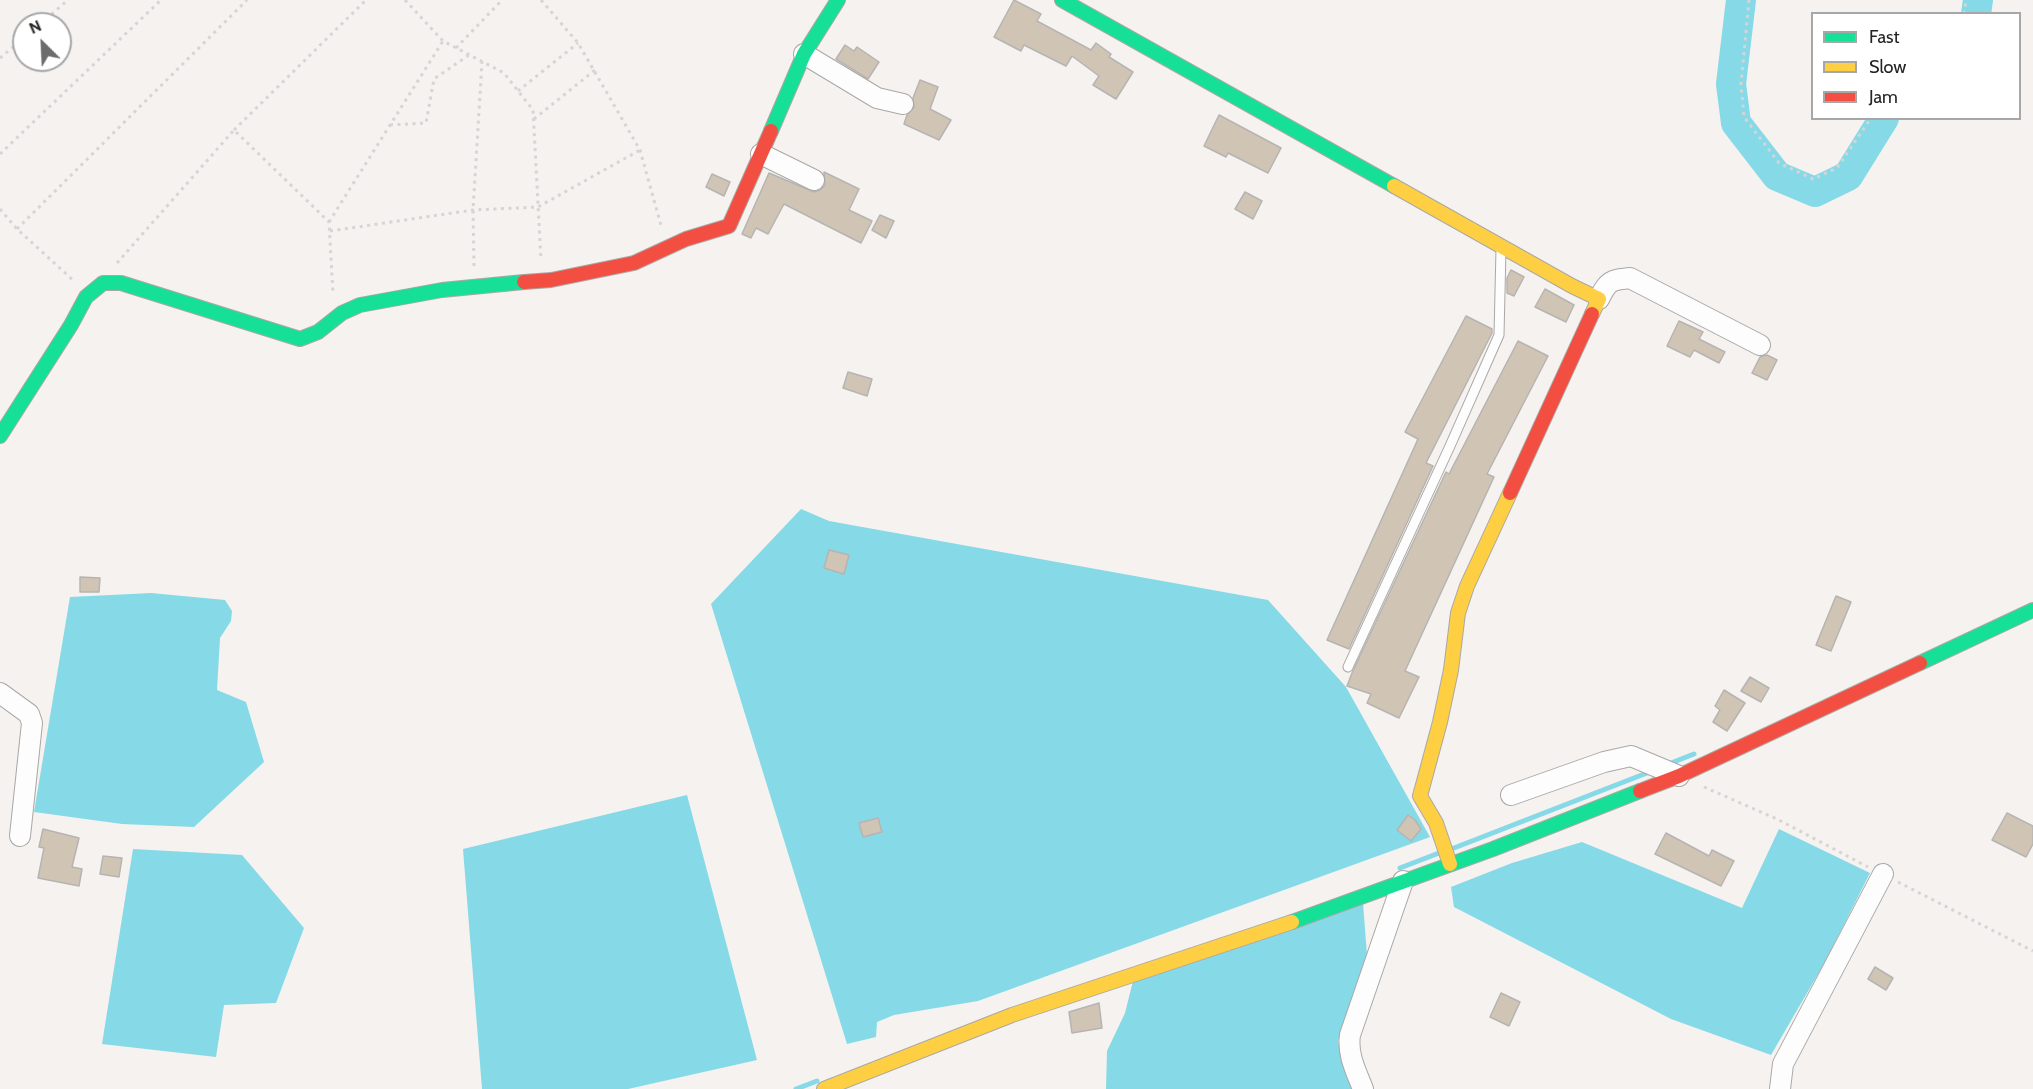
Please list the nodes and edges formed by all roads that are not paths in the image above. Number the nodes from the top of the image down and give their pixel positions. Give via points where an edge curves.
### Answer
1 (838, 0) edge
2 (1062, 0) edge
3 (804, 54) junction
4 (903, 104) dead end
5 (761, 154) junction
6 (814, 180) dead end
7 (1501, 246) junction
8 (1599, 299) junction
9 (1760, 345) dead end
10 (0, 436) edge
11 (2033, 610) edge
12 (1347, 667) dead end
13 (0, 693) edge
14 (1671, 773) junction
15 (1511, 795) dead end
16 (20, 836) dead end
17 (1447, 855) junction
18 (1883, 874) road end
19 (1403, 881) junction
20 (824, 1089) edge
21 (1363, 1089) edge
22 (1780, 1089) edge

1 - 3 street
2 - 7 street
3 - 4 street via 877,98
3 - 5 street
5 - 6 street
5 - 10 street via 729,226 686,239 634,264 551,280 442,290 360,305 300,339 121,283 103,283 86,297
7 - 8 street
7 - 12 lane via 1498,335
8 - 9 street via 1606,285 1630,278
8 - 17 street via 1495,523 1458,613 1451,670 1420,795 1436,823
11 - 14 street
13 - 16 street via 29,714 32,723
14 - 15 street via 1631,756
14 - 17 street via 1493,849
17 - 19 street
18 - 22 street via 1783,1064
19 - 20 street via 1012,1016
19 - 21 street via 1350,1035 1348,1046

